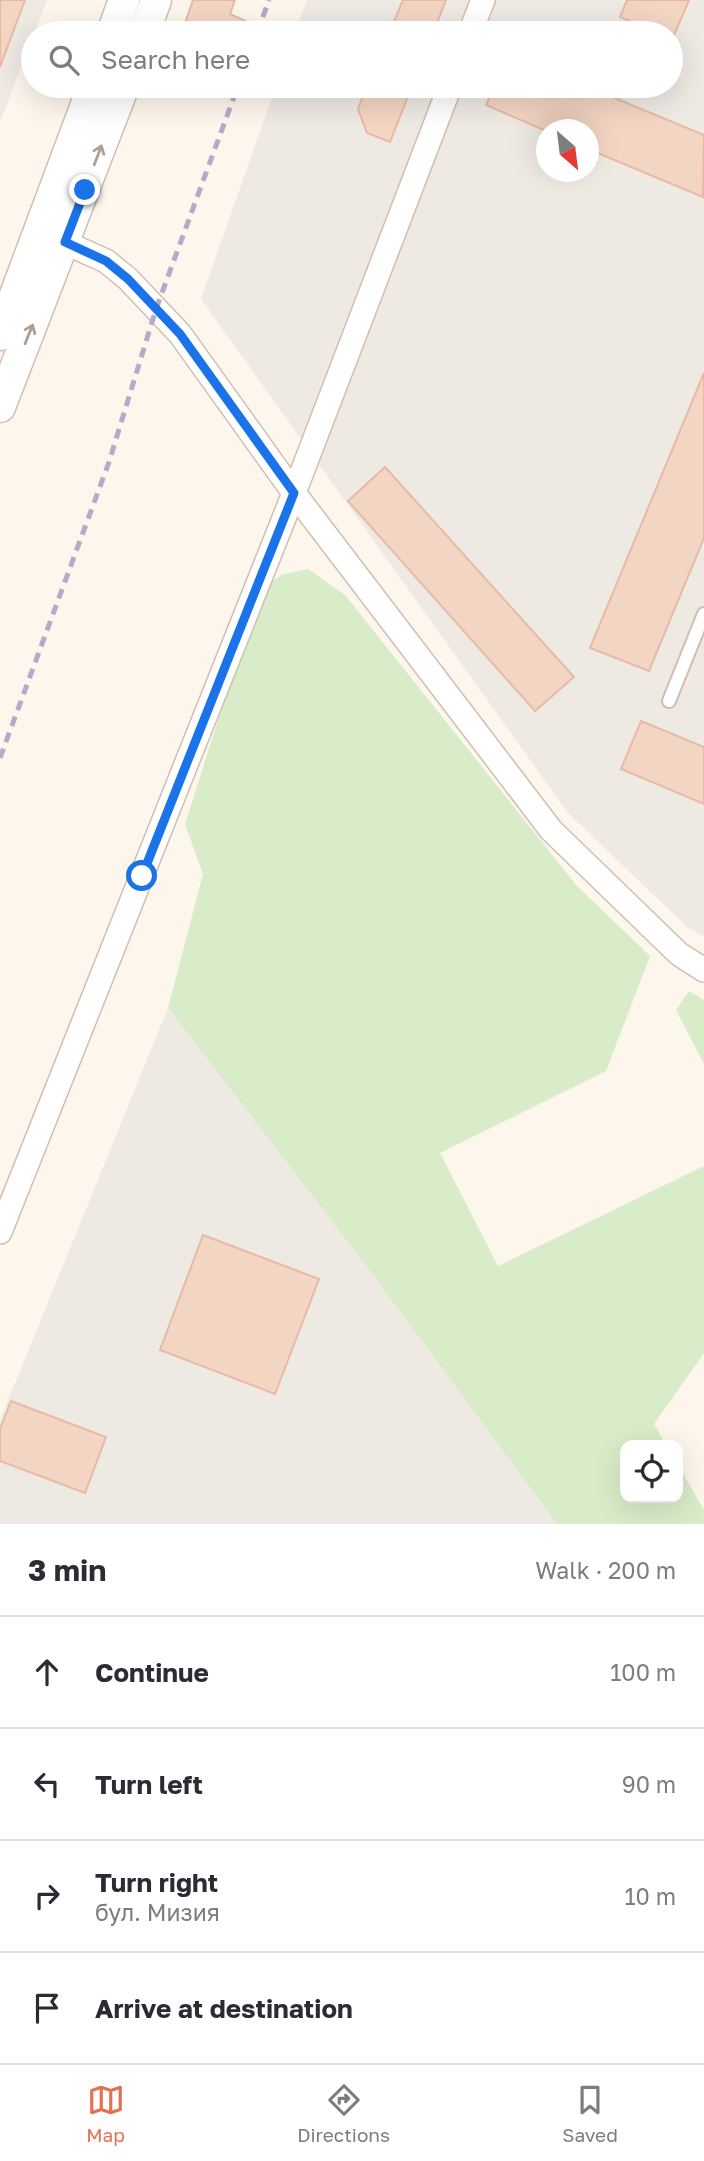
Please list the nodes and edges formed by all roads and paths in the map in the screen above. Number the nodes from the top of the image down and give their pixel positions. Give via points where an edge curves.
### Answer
1 (124, 0) edge
2 (156, 0) edge
3 (483, 0) edge
4 (116, 21) edge
5 (148, 21) edge
6 (475, 21) edge
7 (90, 98) edge
8 (118, 98) edge
9 (445, 98) edge
10 (52, 237) junction
11 (0, 335) edge
12 (1, 401) edge
13 (294, 493) junction
14 (704, 614) edge
15 (669, 701) dead end
16 (704, 970) edge
17 (0, 1233) edge

1 - 4 street
2 - 5 street
3 - 6 street
7 - 10 street
10 -> 8 street
9 - 13 street
10 - 11 street
12 -> 10 street
10 - 13 street via 106,261 128,279 175,329
13 - 16 street via 551,830 679,954
13 - 17 street
14 - 15 lane

